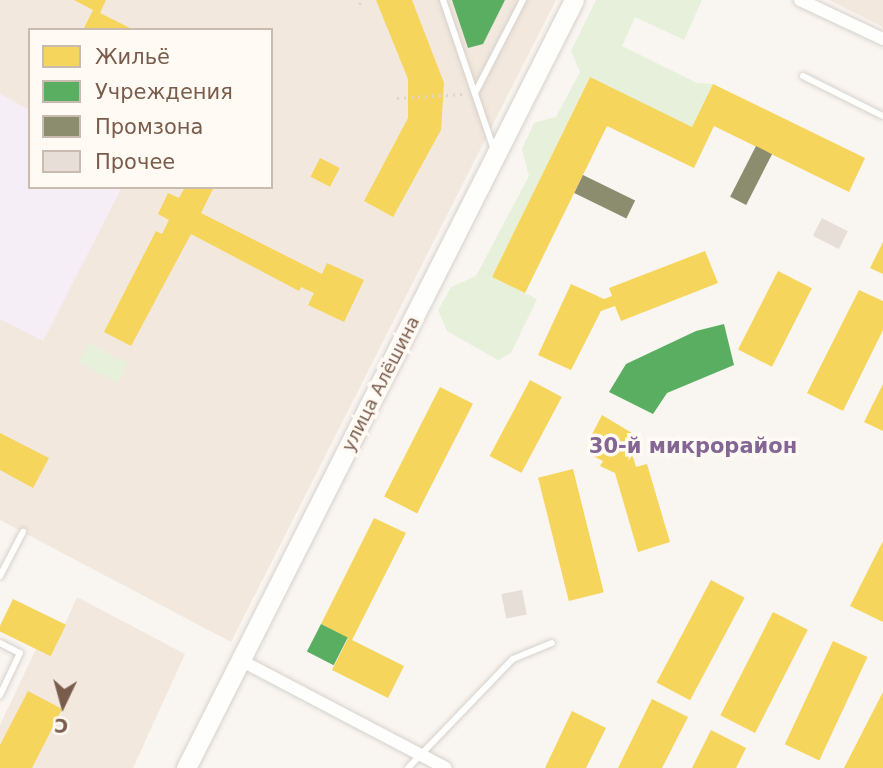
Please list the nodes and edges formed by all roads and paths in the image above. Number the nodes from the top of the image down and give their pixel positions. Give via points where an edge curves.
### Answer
1 (365, 0) edge
2 (443, 0) edge
3 (523, 0) edge
4 (575, 0) edge
5 (800, 0) edge
6 (359, 4) dead end
7 (883, 39) edge
8 (803, 76) dead end
9 (475, 93) junction
10 (397, 98) dead end
11 (883, 116) edge
12 (496, 157) junction
13 (23, 532) dead end
14 (0, 576) edge
15 (0, 643) edge
16 (552, 643) dead end
17 (242, 660) junction
18 (0, 695) edge
19 (421, 755) junction
20 (186, 768) edge
21 (408, 768) edge
22 (446, 768) edge

1 - 6 path
2 - 9 lane
3 - 9 lane
4 - 12 street, улица Алёшина
5 - 7 street
8 - 11 lane
9 - 10 path
9 - 12 lane
12 - 17 street, улица Алёшина
13 - 14 lane
15 - 18 lane via 20,653
16 - 19 lane via 513,659
17 - 19 street
17 - 20 street, улица Алёшина
19 - 21 lane
19 - 22 street

